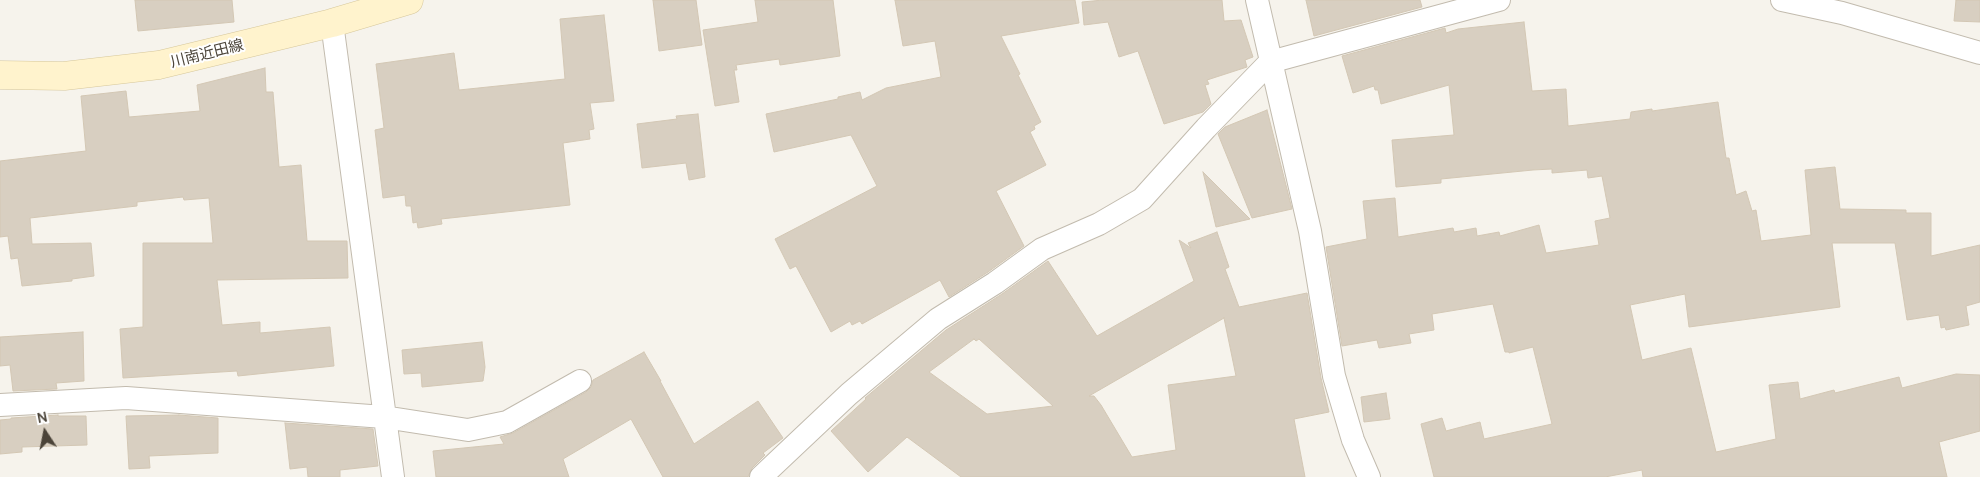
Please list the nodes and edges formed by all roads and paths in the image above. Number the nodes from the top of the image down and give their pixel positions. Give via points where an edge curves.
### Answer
1 (409, 0) edge
2 (1257, 0) edge
3 (1499, 0) edge
4 (1782, 0) edge
5 (332, 23) junction
6 (1980, 53) edge
7 (1270, 62) junction
8 (0, 75) edge
9 (580, 381) dead end
10 (0, 405) edge
11 (384, 417) junction
12 (393, 477) edge
13 (761, 477) edge
14 (1369, 477) edge

1 - 5 main road, 川南近田線
2 - 7 street
3 - 7 street
4 - 6 street
5 - 8 main road, 川南近田線 via 159,65 64,76
5 - 11 street
7 - 13 street via 1142,199 1098,224 1042,249 938,319 849,394
7 - 14 street via 1310,231 1334,376 1353,440
9 - 11 street via 507,422 468,430
10 - 11 street via 126,398
11 - 12 street

